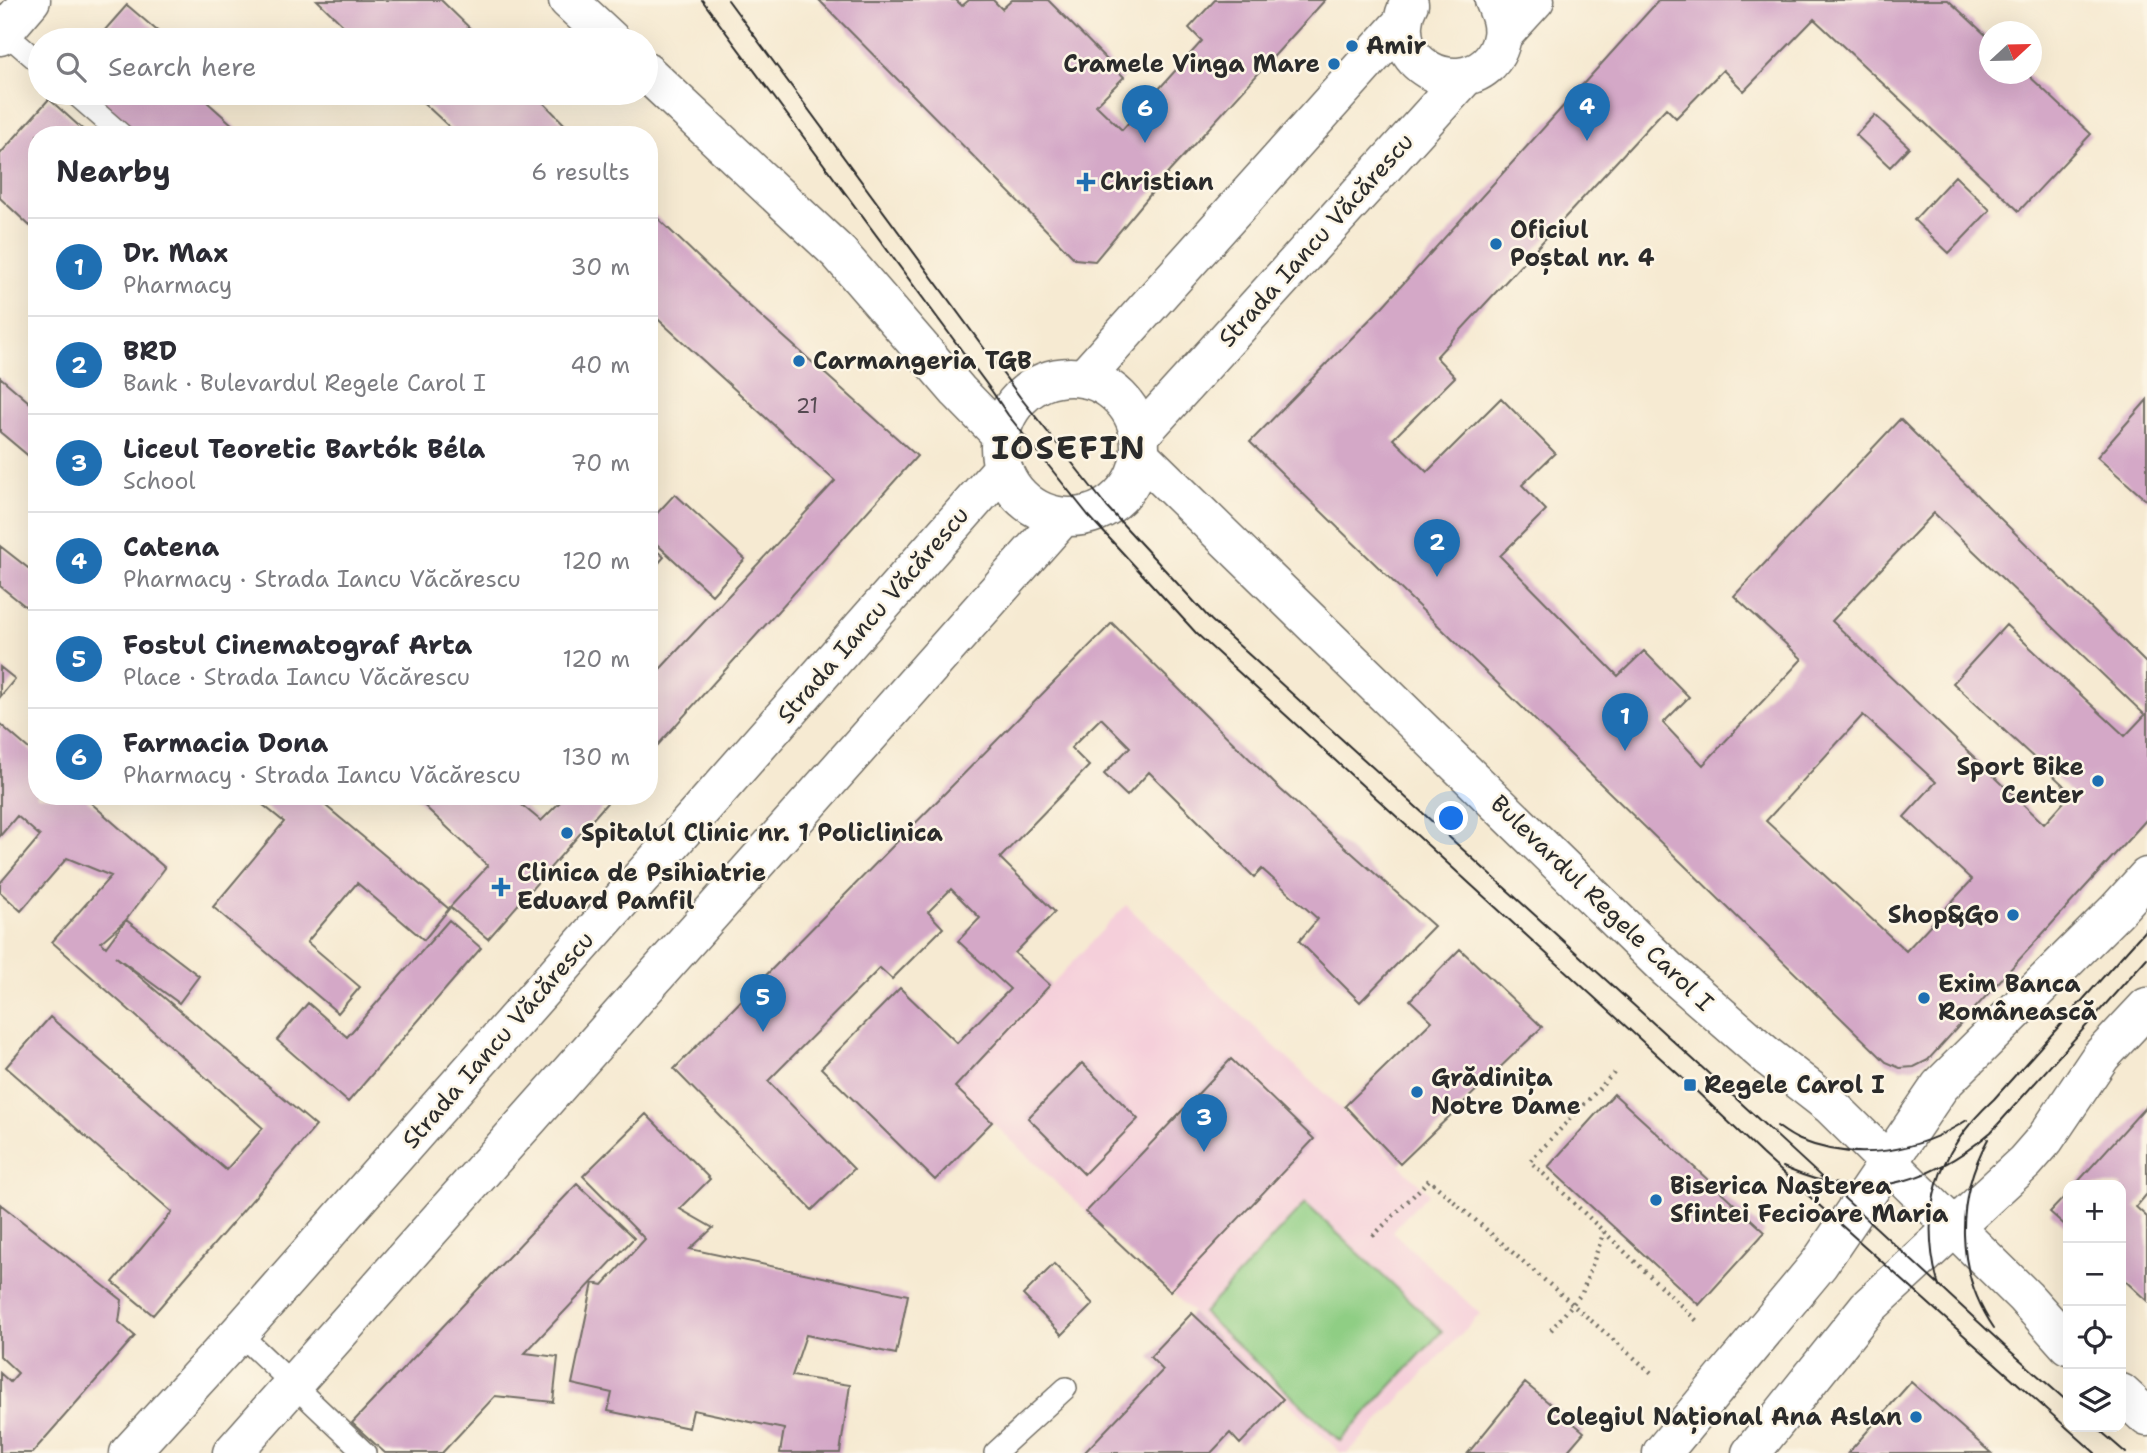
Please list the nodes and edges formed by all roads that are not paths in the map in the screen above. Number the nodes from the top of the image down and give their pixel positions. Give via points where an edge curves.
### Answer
1 (31, 0) edge
2 (568, 0) edge
3 (1535, 0) edge
4 (1407, 11) edge
5 (1498, 18) edge
6 (598, 28) edge
7 (2, 34) edge
8 (28, 54) edge
9 (1465, 76) junction
10 (658, 83) edge
11 (88, 105) edge
12 (112, 126) edge
13 (1084, 378) junction
14 (1140, 445) junction
15 (1002, 451) junction
16 (1063, 517) junction
17 (2147, 877) edge
18 (2147, 1007) edge
19 (1889, 1162) junction
20 (1955, 1227) junction
21 (239, 1333) junction
22 (2063, 1339) edge
23 (294, 1386) junction
24 (1066, 1388) dead end
25 (2126, 1398) edge
26 (2147, 1417) edge
27 (129, 1453) edge
28 (232, 1453) edge
29 (365, 1453) edge
30 (995, 1453) edge
31 (1662, 1453) edge
32 (1751, 1453) edge

1 - 7 street
2 - 6 street
3 - 5 street
4 - 9 street via 1405,42 1413,59 1446,78
4 - 13 street
5 - 9 street, Strada Iancu Văcărescu via 1497,50 1478,71
7 - 8 lane
9 - 14 street, Strada Iancu Văcărescu
10 - 15 street via 839,253 958,391
11 - 12 lane
13 - 14 street via 1121,398 1133,416
13 - 15 street via 1050,379 1020,397 1008,415
14 - 16 street via 1134,475 1123,494 1088,515
14 - 19 street, Bulevardul Regele Carol I via 1667,969 1830,1105
15 - 16 street via 1012,486 1043,512
15 - 21 street, Strada Iancu Văcărescu
16 - 23 street
17 - 19 street via 1940,1086
18 - 20 street via 2101,1056 2025,1162
19 - 20 street, Bulevardul Regele Carol I
19 - 31 street via 1819,1264
20 - 22 street, Bulevardul Regele Carol I
20 - 32 street via 1867,1308
21 - 23 lane
21 - 27 street, Strada Iancu Văcărescu
23 - 28 street
23 - 29 lane
24 - 30 lane
25 - 26 street

